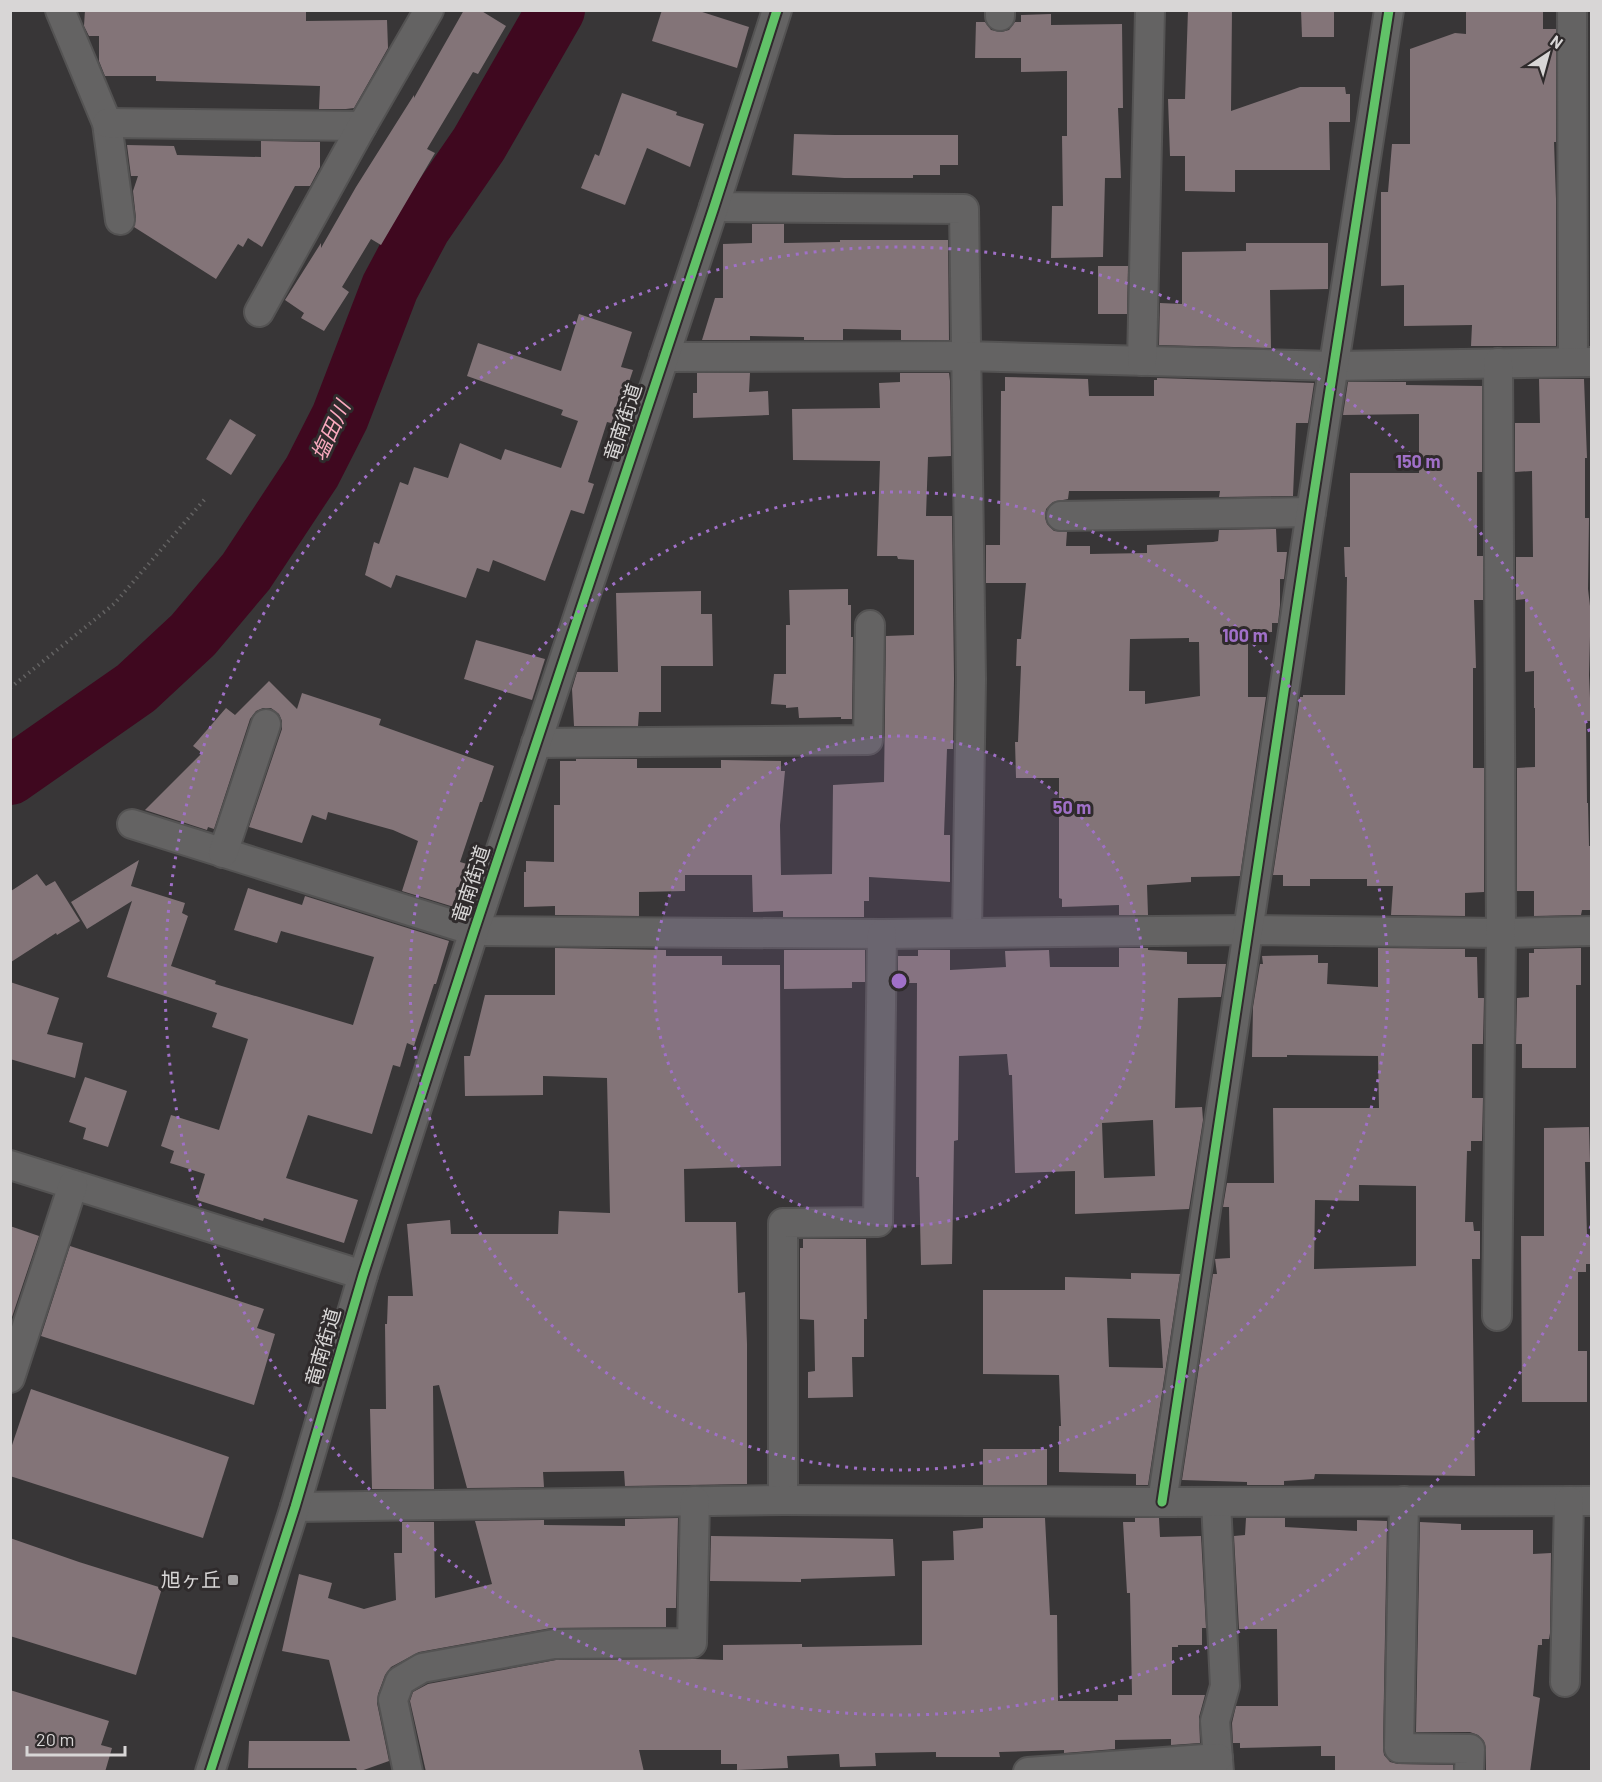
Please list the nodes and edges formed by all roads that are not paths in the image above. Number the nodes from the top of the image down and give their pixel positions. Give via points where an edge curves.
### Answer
1 (60, 10) edge
2 (429, 10) edge
3 (777, 10) edge
4 (1150, 10) edge
5 (1389, 10) edge
6 (1572, 10) edge
7 (107, 123) junction
8 (362, 126) junction
9 (714, 207) junction
10 (120, 220) dead end
11 (259, 312) dead end
12 (965, 356) junction
13 (664, 357) junction
14 (1142, 361) junction
15 (1582, 362) edge
16 (1498, 363) junction
17 (1333, 366) junction
18 (1311, 512) junction
19 (1061, 516) dead end
20 (870, 625) dead end
21 (266, 724) dead end
22 (536, 743) junction
23 (132, 824) dead end
24 (223, 853) junction
25 (1248, 930) junction
26 (474, 931) junction
27 (1592, 931) edge
28 (967, 932) junction
29 (1501, 933) junction
30 (882, 934) junction
31 (10, 1165) edge
32 (73, 1185) junction
33 (363, 1275) junction
34 (1497, 1316) dead end
35 (10, 1378) edge
36 (783, 1500) junction
37 (694, 1501) junction
38 (1404, 1501) junction
39 (1580, 1501) edge
40 (1162, 1502) junction
41 (1216, 1502) junction
42 (295, 1507) junction
43 (1565, 1682) dead end
44 (1218, 1765) edge
45 (210, 1772) edge
46 (408, 1772) edge
47 (1028, 1772) edge
48 (1469, 1772) edge

1 - 7 street
2 - 8 street
3 - 9 street, 竜南街道
4 - 14 street
5 - 17 street
6 - 15 street
7 - 8 street
7 - 10 street
8 - 11 street
9 - 12 street via 963,209
9 - 13 street, 竜南街道
12 - 13 street
12 - 14 street
12 - 28 street via 971,679
13 - 22 street, 竜南街道
14 - 17 street
15 - 16 street
16 - 17 street
16 - 29 street
17 - 18 street
18 - 19 street
18 - 25 street
20 - 22 street via 868,740
21 - 24 street
22 - 26 street, 竜南街道
23 - 24 street
24 - 26 street
25 - 28 street
25 - 29 street
25 - 40 street
26 - 30 street
26 - 33 street, 竜南街道
27 - 29 street
28 - 30 street
29 - 34 street
30 - 36 street via 878,1222 783,1223
31 - 32 street
32 - 33 street
32 - 35 street
33 - 42 street, 竜南街道
36 - 37 street
36 - 40 street
37 - 42 street
37 - 46 street via 692,1643 554,1644 422,1668 400,1681 393,1700
38 - 39 street
38 - 41 street
38 - 48 street via 1399,1748 1470,1749
39 - 43 street
40 - 41 street
41 - 44 street via 1225,1686 1215,1722
42 - 45 street, 竜南街道
44 - 47 street

